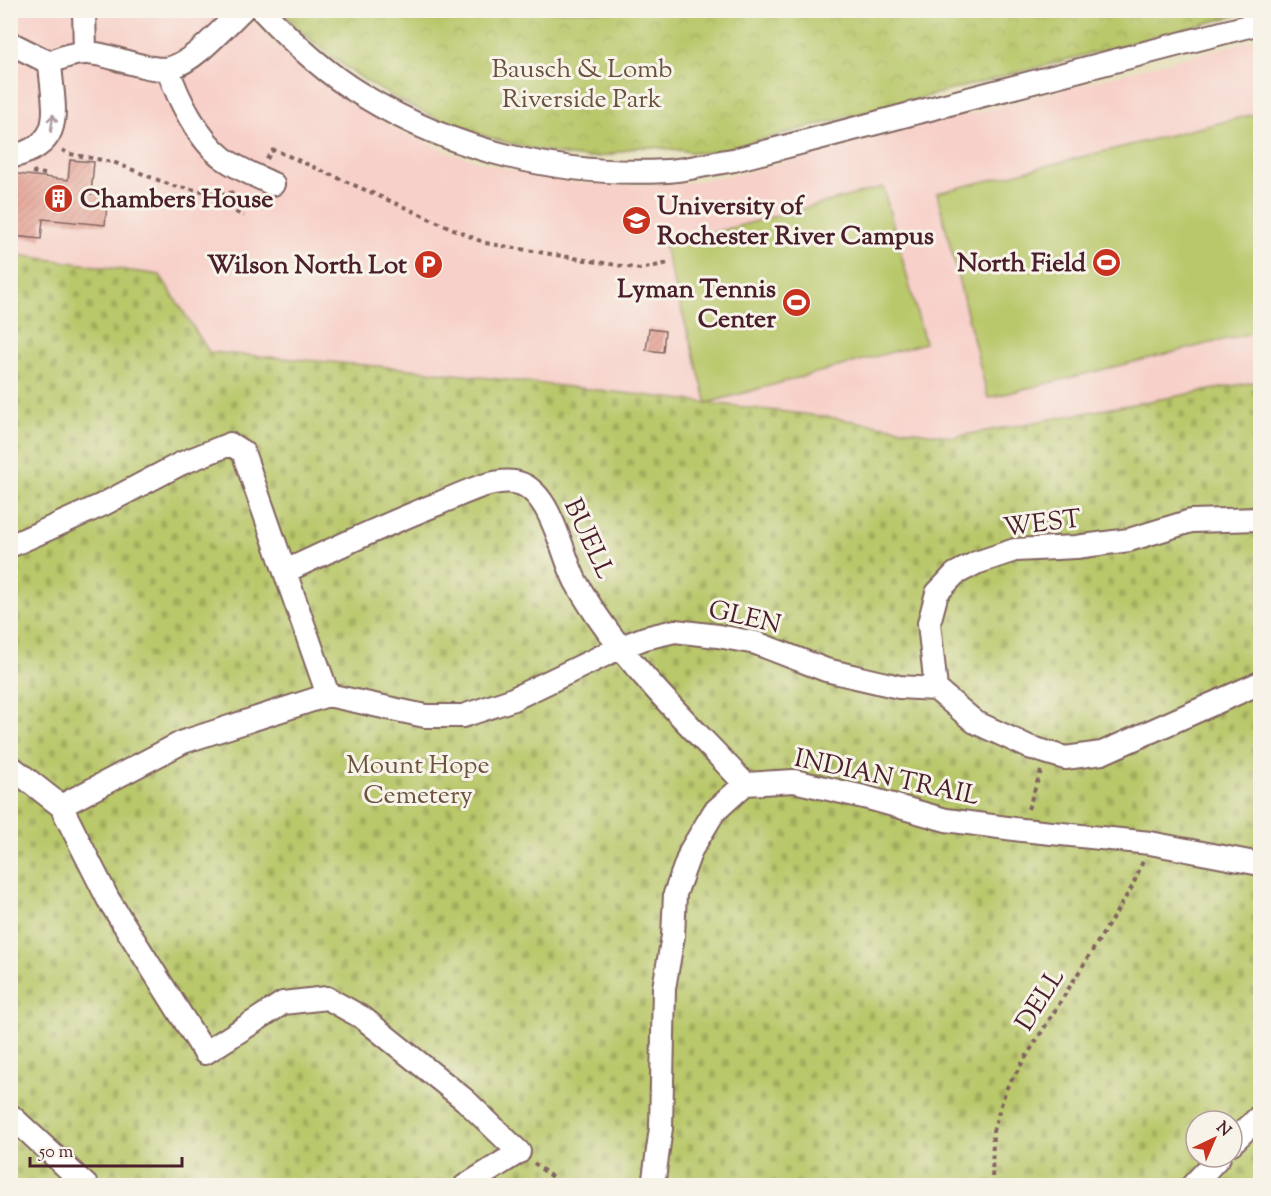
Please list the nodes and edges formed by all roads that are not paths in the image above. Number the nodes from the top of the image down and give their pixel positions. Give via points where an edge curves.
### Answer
1 (84, 10) edge
2 (242, 10) edge
3 (262, 10) edge
4 (1260, 23) edge
5 (10, 43) edge
6 (85, 52) junction
7 (50, 63) junction
8 (168, 69) junction
9 (10, 157) edge
10 (266, 180) road end
11 (1260, 519) edge
12 (10, 546) edge
13 (286, 571) junction
14 (619, 648) junction
15 (1260, 682) edge
16 (936, 689) junction
17 (328, 695) junction
18 (10, 766) edge
19 (745, 784) junction
20 (61, 806) junction
21 (1260, 864) edge
22 (10, 1115) edge
23 (1260, 1116) edge
24 (1244, 1131) edge
25 (1207, 1169) edge
26 (87, 1185) edge
27 (465, 1185) edge
28 (653, 1185) edge
29 (1192, 1185) edge

1 - 6 street
2 - 8 street via 197,51
3 - 4 street via 344,83 426,128 537,163 604,171 668,171 734,160
5 - 7 street
6 - 7 street
6 - 8 street
9 -> 7 street via 32,151 51,133 54,117
8 - 10 street via 182,103 211,146 231,163
11 - 16 street, WEST via 1191,521 1129,540 1015,550 976,562 955,574 937,593 929,623
12 - 13 street via 230,444 243,452
13 - 14 street, BUELL via 467,492 499,482 522,484 536,493 545,508 576,581
13 - 17 street
14 - 16 street, GLEN via 675,631 718,636 756,643 826,670 899,687
14 - 17 street, GLEN via 511,700 463,716 426,716
14 - 19 street, BUELL
15 - 16 street via 1102,753 1065,758 1029,747 975,722
17 - 20 street via 183,742
18 - 20 street
19 - 21 street, INDIAN TRAIL via 794,781 946,820 1150,843
19 - 28 street via 714,812 691,850 675,894 664,988 661,1128
20 - 27 street via 108,899 205,1053 283,1003 327,998 363,1018 465,1100 519,1152
22 - 26 street
23 - 24 street
25 - 29 street

